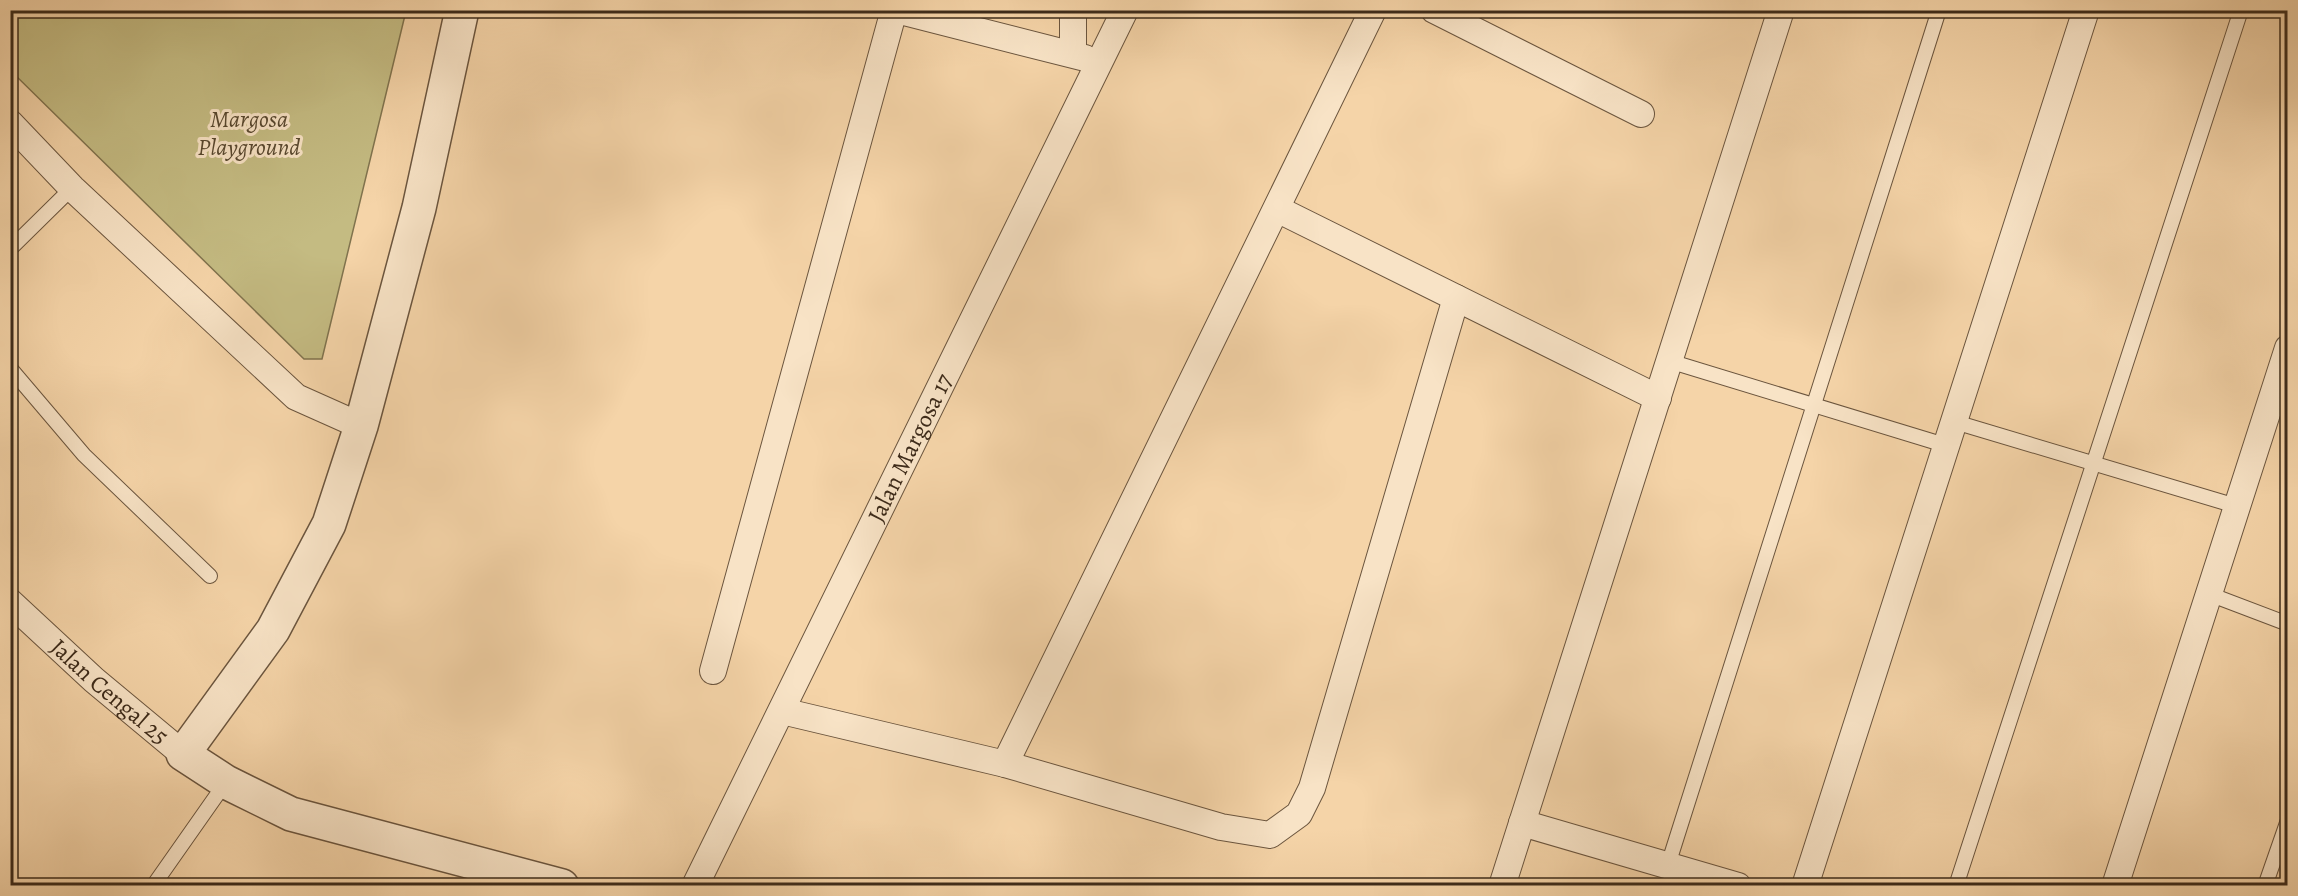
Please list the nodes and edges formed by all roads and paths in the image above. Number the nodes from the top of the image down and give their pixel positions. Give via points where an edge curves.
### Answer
1 (462, 10) edge
2 (895, 10) edge
3 (1073, 10) edge
4 (1125, 10) edge
5 (1373, 10) edge
6 (1434, 10) edge
7 (1781, 10) edge
8 (1939, 10) edge
9 (2086, 10) edge
10 (2241, 10) edge
11 (1641, 114) dead end
12 (10, 123) edge
13 (72, 188) junction
14 (1277, 209) junction
15 (10, 249) edge
16 (1456, 298) junction
17 (2288, 348) edge
18 (1669, 361) junction
19 (10, 368) edge
20 (1658, 398) junction
21 (1814, 405) junction
22 (361, 426) junction
23 (1951, 434) junction
24 (2093, 464) junction
25 (2236, 506) junction
26 (210, 576) dead end
27 (2209, 594) junction
28 (10, 602) edge
29 (2288, 624) edge
30 (713, 671) dead end
31 (782, 711) junction
32 (183, 754) junction
33 (1005, 764) junction
34 (226, 782) junction
35 (2288, 820) edge
36 (1522, 823) junction
37 (1668, 865) junction
38 (153, 885) edge
39 (562, 885) edge
40 (695, 885) edge
41 (1502, 885) edge
42 (1738, 885) edge
43 (1805, 885) edge
44 (1956, 885) edge
45 (2115, 885) edge
46 (2265, 885) edge

1 - 22 street via 419,208
2 - 3 street via 1079,56
2 - 30 street
4 - 31 street, Jalan Margosa 17
5 - 14 street
6 - 11 street
7 - 18 street
8 - 21 lane
9 - 23 street
10 - 24 lane
12 - 13 street
13 - 15 lane
13 - 22 street via 296,397
14 - 16 street
14 - 33 street
16 - 20 street
16 - 33 street via 1312,788 1299,814 1270,835 1221,827
17 - 25 street
18 - 20 street
18 - 21 lane
19 - 26 lane via 84,455
20 - 36 street
21 - 23 lane
21 - 37 lane
22 - 32 street via 329,524 273,630
23 - 24 lane
23 - 43 street
24 - 25 lane
24 - 44 lane
25 - 27 street
27 - 29 lane
27 - 45 street
28 - 32 street, Jalan Cengal 25 via 94,680
31 - 33 street
31 - 40 street, Jalan Margosa 17
32 - 34 street
34 - 38 lane
34 - 39 street via 291,814
35 - 46 lane
36 - 37 street
36 - 41 street
37 - 42 street

